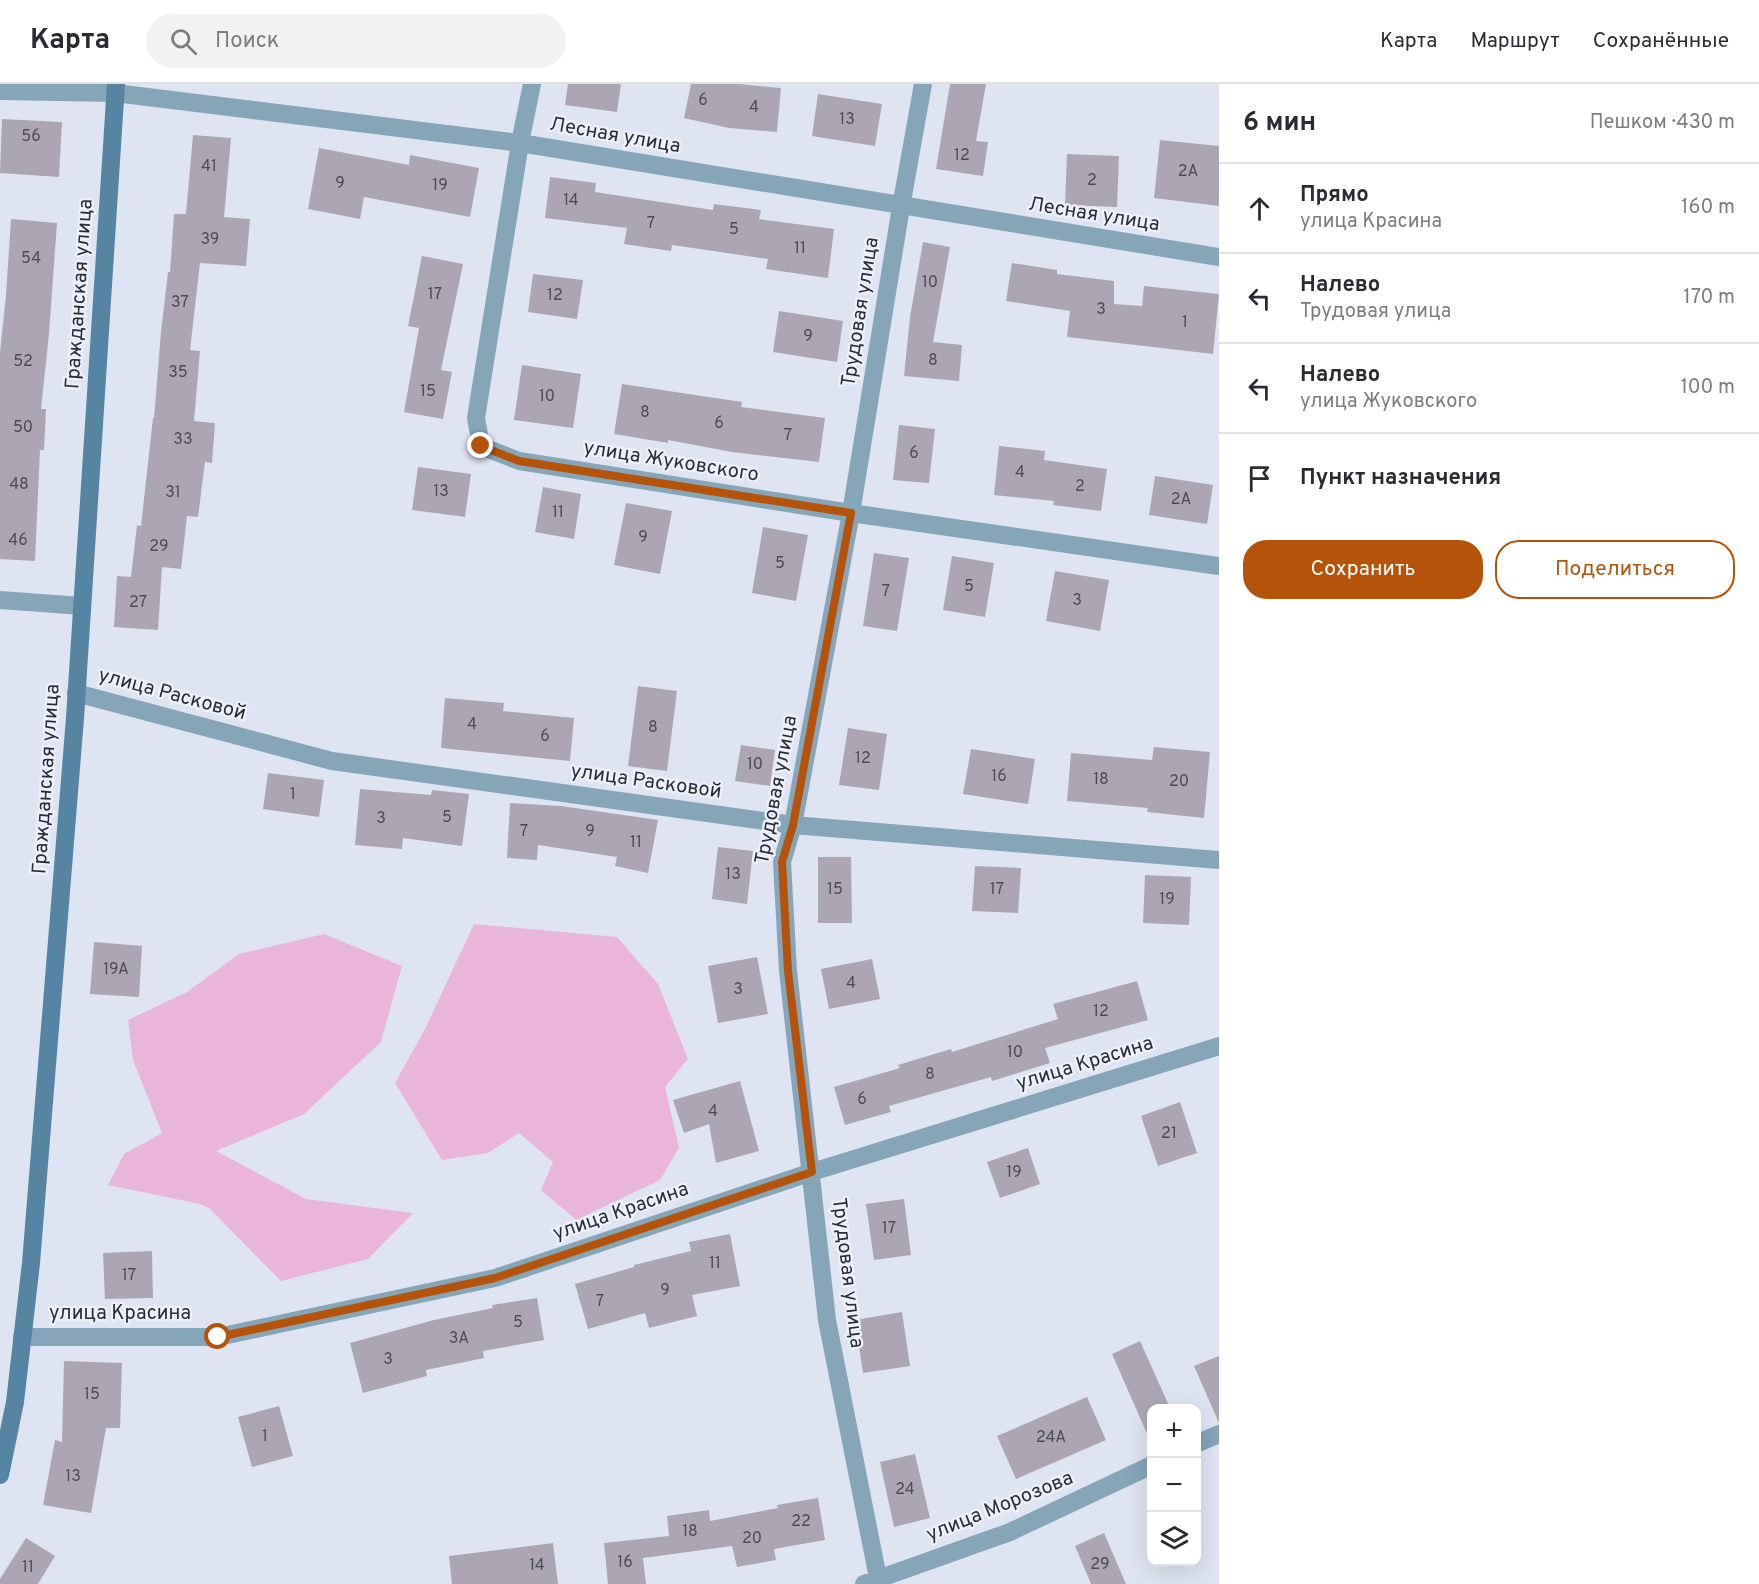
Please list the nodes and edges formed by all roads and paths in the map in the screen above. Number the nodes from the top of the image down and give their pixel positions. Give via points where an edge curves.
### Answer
1 (532, 84) edge
2 (923, 84) edge
3 (116, 88) edge
4 (0, 91) edge
5 (520, 142) junction
6 (901, 207) junction
7 (1219, 258) edge
8 (851, 513) junction
9 (1219, 566) edge
10 (0, 600) edge
11 (82, 606) junction
12 (76, 693) junction
13 (793, 825) junction
14 (1219, 860) edge
15 (1219, 1046) edge
16 (812, 1172) junction
17 (22, 1337) junction
18 (1219, 1434) edge
19 (1201, 1442) edge
20 (1147, 1468) edge
21 (0, 1475) edge
22 (871, 1581) edge

1 - 5 street, улица Жуковского
2 - 6 street, Трудовая улица
3 - 4 street, Лесная улица
3 - 5 street, Лесная улица
3 - 11 street, Гражданская улица
5 - 6 street, Лесная улица
5 - 8 street, улица Жуковского via 476,418 481,446 519,461
6 - 7 street, Лесная улица
6 - 8 street, Трудовая улица
8 - 9 street, улица Жуковского
8 - 13 street, Трудовая улица
10 - 11 street
11 - 12 street, Гражданская улица
12 - 13 street, улица Расковой via 332,761
12 - 17 street, Гражданская улица
13 - 14 street, улица Расковой
13 - 16 street, Трудовая улица via 782,862 788,971
15 - 16 street, улица Красина
16 - 17 street, улица Красина via 495,1278 218,1337
16 - 22 street, Трудовая улица via 827,1320
17 - 21 street, Гражданская улица via 15,1402
18 - 19 street
20 - 22 street, улица Морозова via 1010,1532

